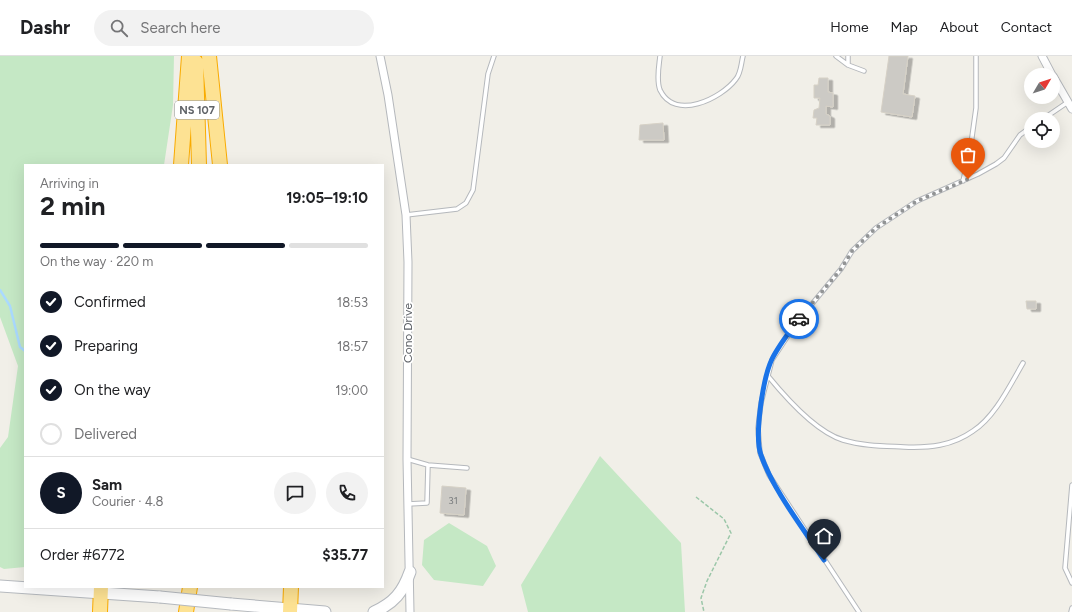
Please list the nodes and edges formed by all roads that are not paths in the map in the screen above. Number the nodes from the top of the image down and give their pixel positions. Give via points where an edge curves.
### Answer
1 (189, 56) edge
2 (196, 56) edge
3 (209, 56) edge
4 (380, 56) edge
5 (494, 56) edge
6 (660, 56) edge
7 (743, 56) edge
8 (836, 56) edge
9 (848, 56) edge
10 (976, 56) edge
11 (1042, 56) edge
12 (848, 65) junction
13 (1049, 68) edge
14 (864, 71) dead end
15 (1060, 88) edge
16 (1068, 102) junction
17 (1072, 109) edge
18 (1053, 112) edge
19 (1024, 132) edge
20 (181, 164) edge
21 (199, 164) edge
22 (220, 164) edge
23 (963, 181) junction
24 (406, 215) junction
25 (1023, 363) dead end
26 (768, 376) junction
27 (407, 459) junction
28 (428, 465) junction
29 (466, 468) dead end
30 (1072, 485) edge
31 (408, 504) junction
32 (410, 572) junction
33 (1072, 583) edge
34 (0, 586) edge
35 (24, 587) edge
36 (50, 588) edge
37 (190, 588) edge
38 (291, 588) edge
39 (101, 590) edge
40 (1072, 608) edge
41 (290, 610) edge
42 (100, 612) edge
43 (186, 612) edge
44 (325, 612) edge
45 (374, 612) edge
46 (410, 612) edge
47 (858, 612) edge
48 (1071, 612) edge

1 - 20 highway
2 - 21 highway, NS 107
3 - 22 highway
4 - 24 street, Cono Drive via 391,109
5 - 24 lane via 488,74 473,190 466,203 457,209
6 - 7 lane via 660,89 668,100 680,106 714,99 726,90 740,73
8 - 12 lane
9 - 12 lane
10 - 23 lane via 976,108
11 - 13 street
12 - 14 lane
15 - 16 street
16 - 17 street
16 - 18 lane
19 - 23 lane via 1004,158
23 - 26 lane via 906,207 859,243 841,269 796,322 772,360
24 - 27 street, Cono Drive
25 - 26 lane via 1004,396 974,431 946,444 930,448 878,446 842,440 793,405
26 - 47 lane via 758,428 760,454 769,476
27 - 28 lane
27 - 31 street, Cono Drive
28 - 29 lane
28 - 31 lane via 427,503
30 - 33 lane via 1065,568
31 - 32 street, Cono Drive
32 - 45 street via 405,586 395,600
32 - 46 street, Cono Drive
34 - 35 street
36 - 39 street
37 - 43 highway
38 - 41 highway
39 - 41 street, bridge
39 - 42 highway
40 - 48 lane
41 - 44 street

